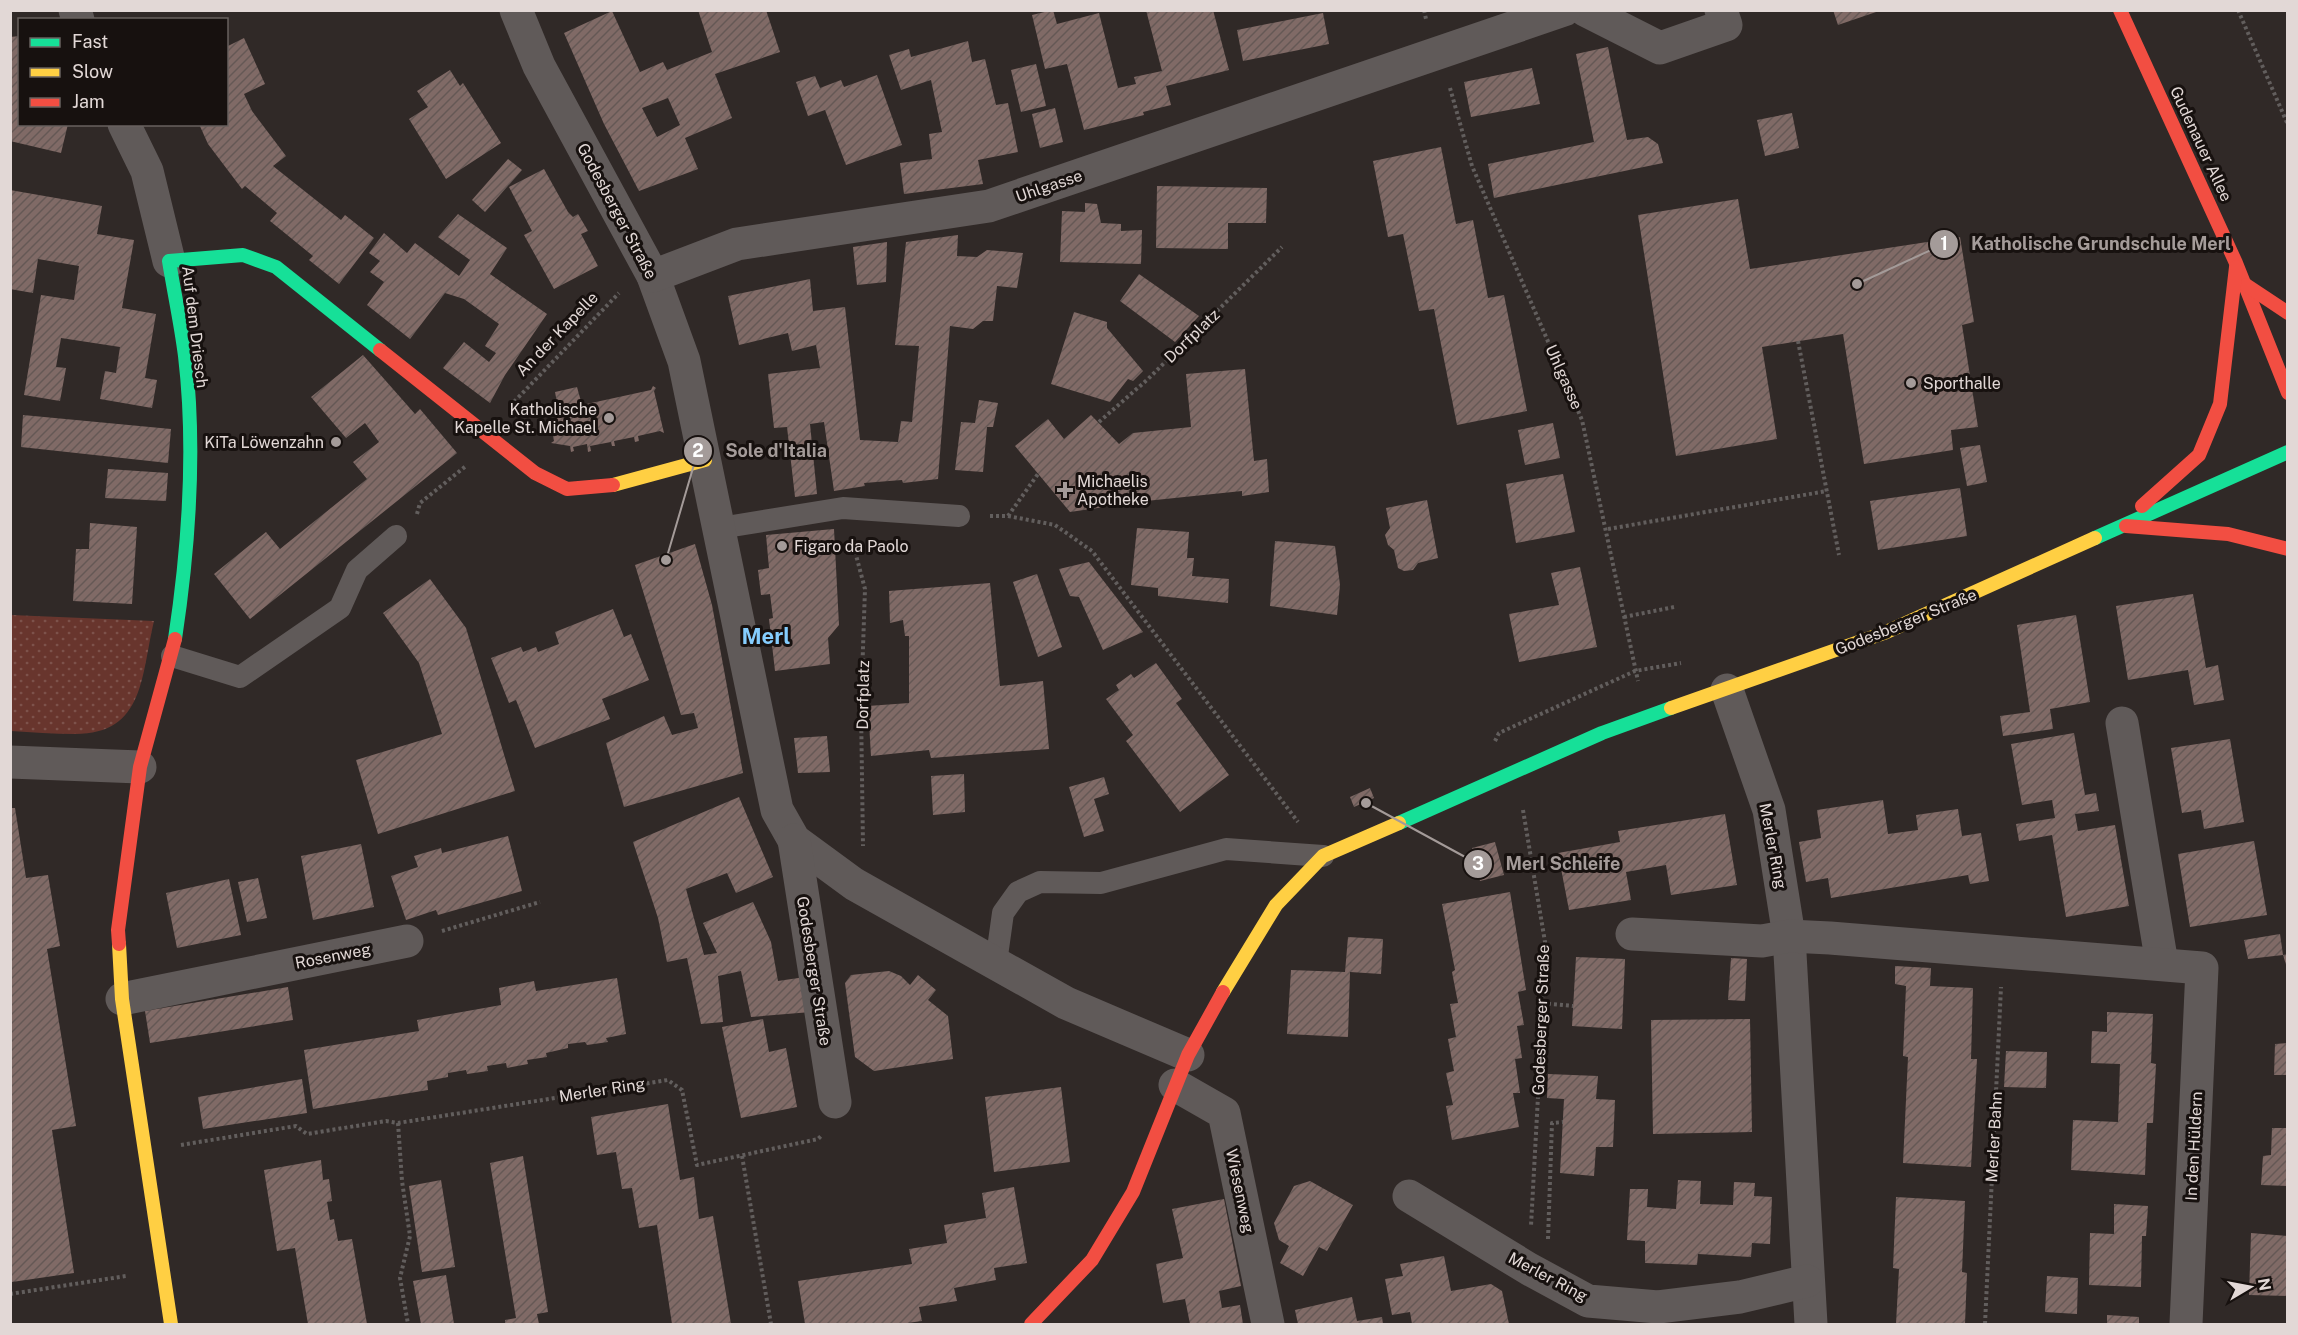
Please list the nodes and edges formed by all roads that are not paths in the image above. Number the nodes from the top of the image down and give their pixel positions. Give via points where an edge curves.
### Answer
1 (516, 10) edge
2 (1564, 10) edge
3 (1585, 10) edge
4 (1721, 10) edge
5 (2120, 10) edge
6 (125, 126) edge
7 (169, 261) junction
8 (2236, 263) junction
9 (650, 270) junction
10 (2246, 285) junction
11 (2288, 313) edge
12 (2288, 393) edge
13 (2288, 452) edge
14 (705, 460) junction
15 (959, 516) road end
16 (2121, 525) junction
17 (720, 528) junction
18 (396, 536) road end
19 (2288, 549) edge
20 (172, 656) junction
21 (1727, 690) junction
22 (2122, 723) dead end
23 (10, 762) edge
24 (140, 767) junction
25 (794, 840) junction
26 (1323, 856) junction
27 (1632, 934) dead end
28 (1789, 936) junction
29 (407, 941) road end
30 (996, 963) junction
31 (2162, 964) junction
32 (122, 999) junction
33 (1188, 1055) junction
34 (1175, 1085) junction
35 (835, 1102) road end
36 (1409, 1196) dead end
37 (1807, 1281) junction
38 (171, 1324) edge
39 (1031, 1324) edge
40 (1268, 1324) edge
41 (1811, 1324) edge
42 (2186, 1324) edge

1 - 9 street, Godesberger Straße via 539,66
2 - 9 street, Uhlgasse via 989,206 736,244
3 - 4 street via 1659,48 1726,25
5 - 8 street, Gudenauer Allee
6 - 7 street via 147,171
7 - 14 street, Auf dem Driesch via 243,255 276,267 489,438 535,473 567,489 604,487
7 - 20 street, Auf dem Driesch via 185,356 191,456 180,604
8 - 10 street, Gudenauer Allee
8 - 16 street via 2220,404 2199,455
9 - 14 street, Godesberger Straße via 684,361
10 - 11 street
10 - 12 street, Gudenauer Allee
13 - 16 street, Godesberger Straße
14 - 17 street, Godesberger Straße
15 - 17 lane via 843,508
16 - 19 street via 2219,533 2264,540
16 - 21 street, Godesberger Straße via 1884,633
17 - 25 street, Godesberger Straße via 777,810
18 - 20 lane via 357,570 340,608 240,677
20 - 24 street, Auf dem Driesch
21 - 26 street, Godesberger Straße via 1602,734
21 - 28 street, Merler Ring via 1769,810
22 - 31 street
23 - 24 street
24 - 32 street via 118,930
25 - 30 street, Godesberger Straße via 854,885
25 - 35 street, Godesberger Straße
26 - 30 lane, Godesberger Straße via 1226,849 1101,884 1040,882 1018,892 1003,913
26 - 33 street, Godesberger Straße via 1276,905
27 - 28 street via 1762,940
28 - 31 street
28 - 37 street, Merler Ring
29 - 32 street, Rosenweg
30 - 33 street, Godesberger Straße via 1066,1003
31 - 42 street, In den Hüldern via 2202,968
32 - 38 street
33 - 34 street
34 - 39 street via 1133,1192 1092,1260
34 - 40 street, Wiesenweg via 1224,1113
36 - 37 street, Merler Ring via 1588,1300 1658,1307 1740,1297
37 - 41 street, Merler Ring

